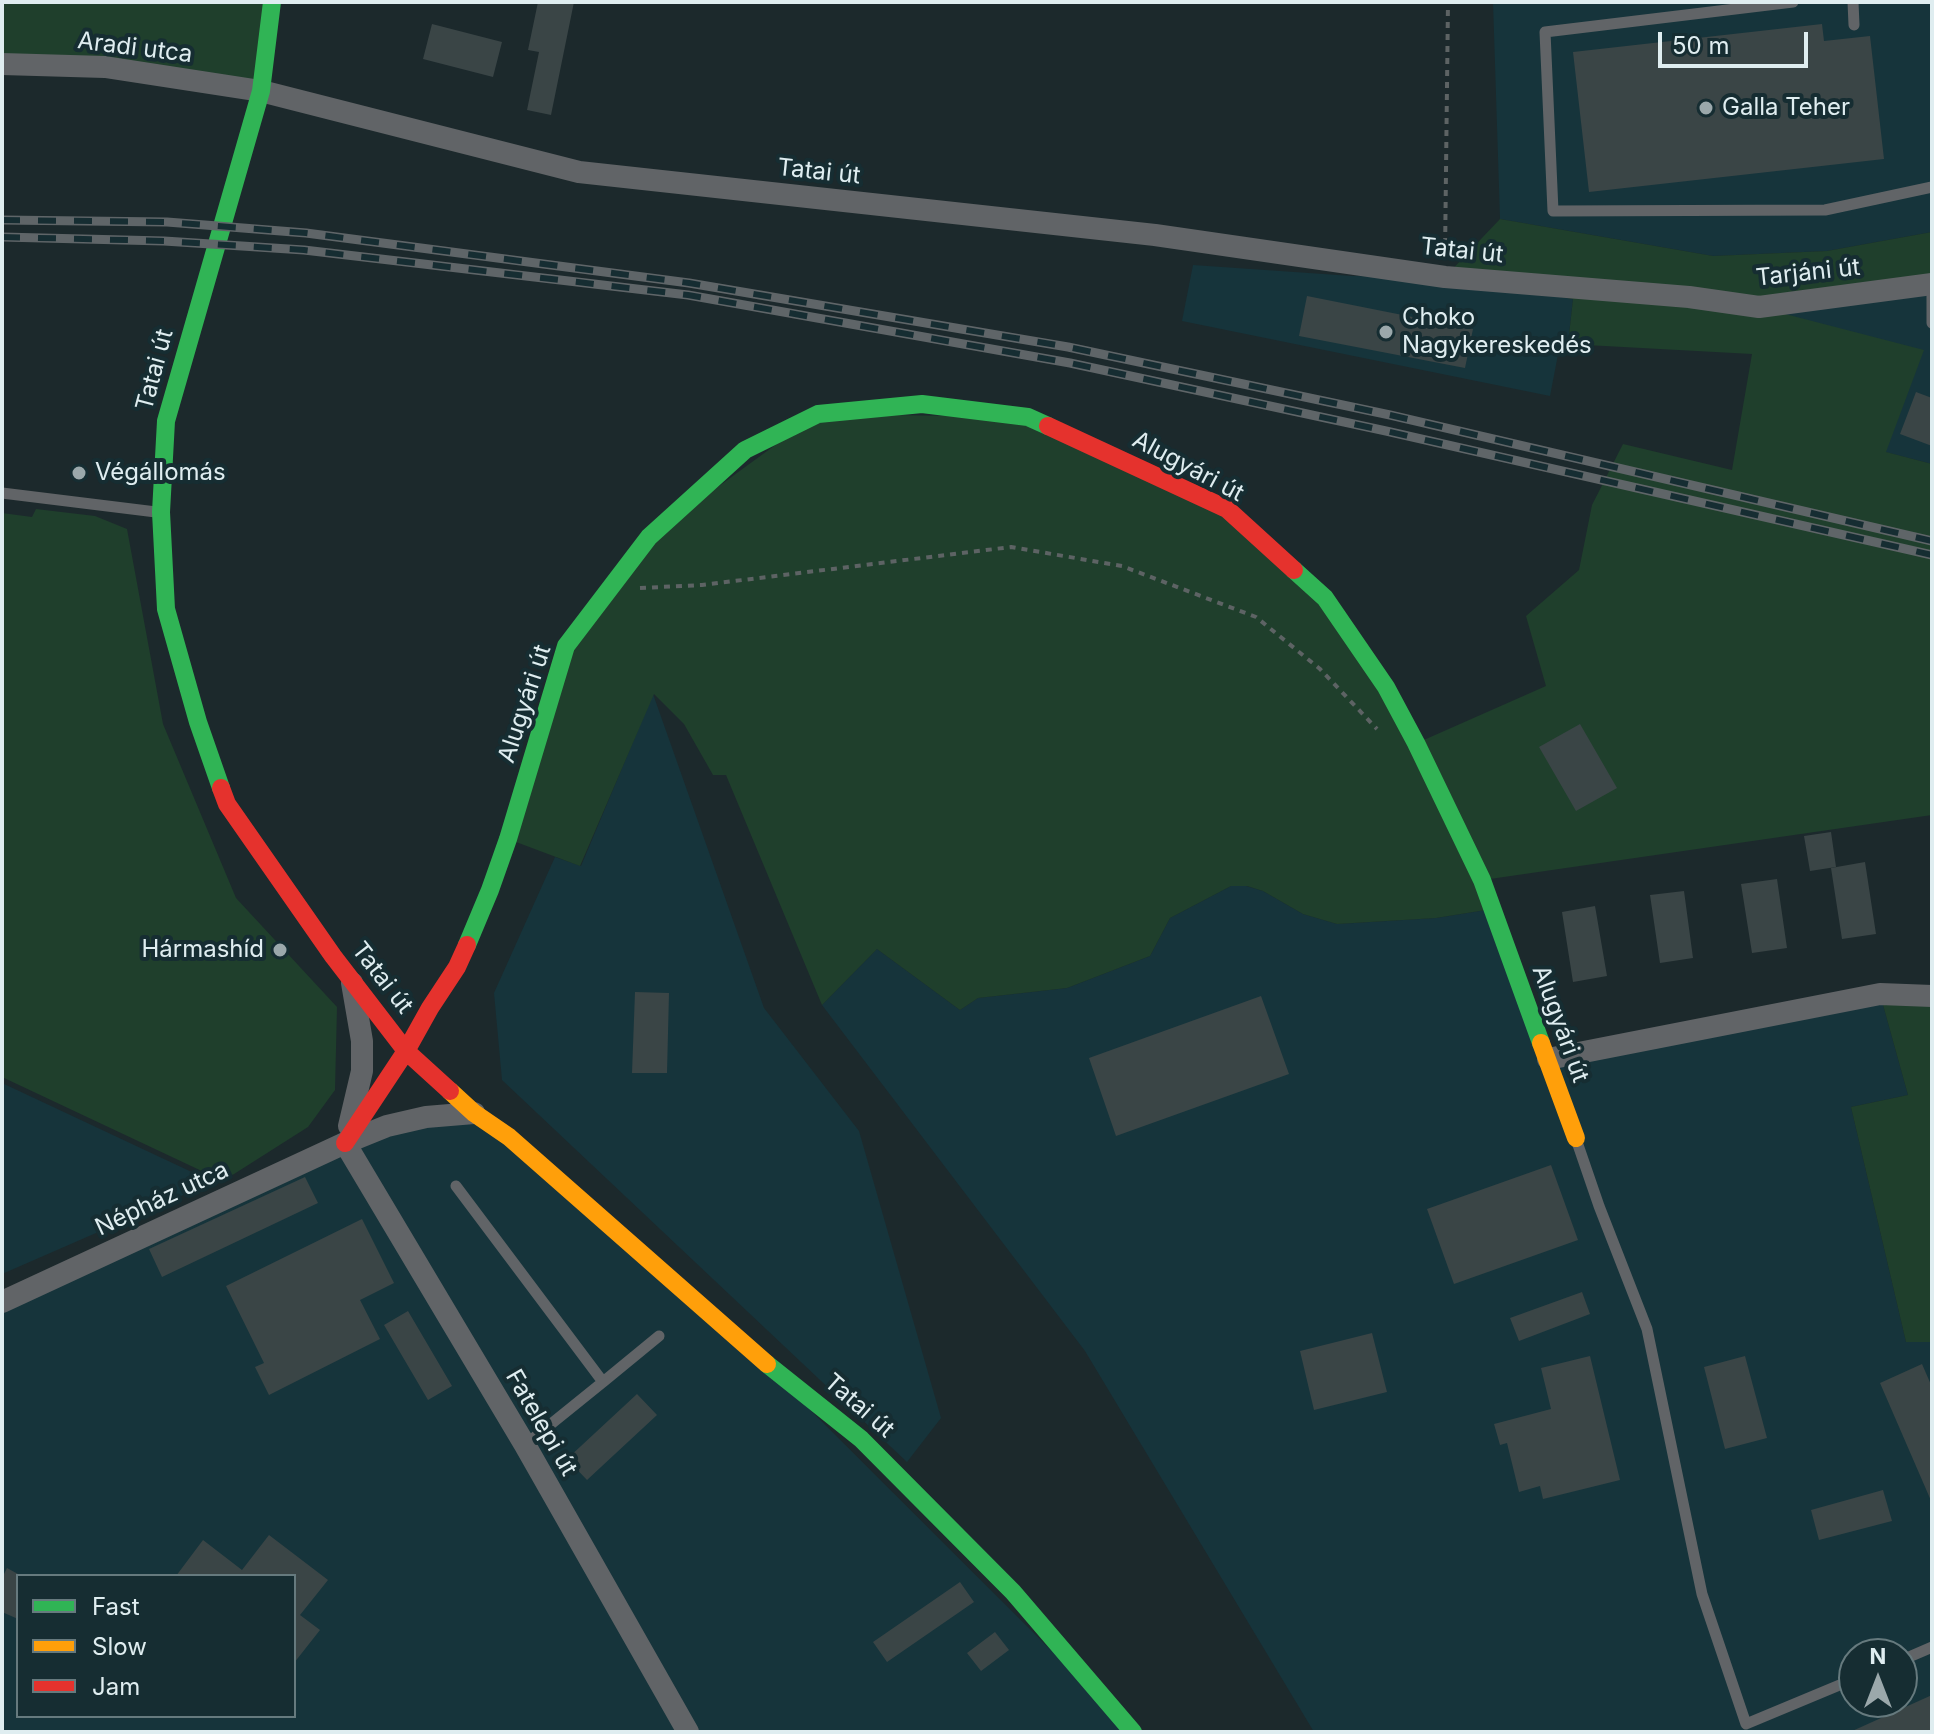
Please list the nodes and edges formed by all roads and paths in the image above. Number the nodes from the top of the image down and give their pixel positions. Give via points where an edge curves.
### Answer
1 (272, 2) edge
2 (1448, 2) edge
3 (1793, 2) edge
4 (1853, 2) edge
5 (1854, 25) dead end
6 (2, 64) edge
7 (261, 91) junction
8 (1932, 187) edge
9 (1445, 277) junction
10 (1932, 284) edge
11 (1689, 297) joint
12 (1932, 323) edge
13 (2, 493) edge
14 (161, 512) junction
15 (610, 588) junction
16 (1380, 732) dead end
17 (351, 978) junction
18 (1932, 996) edge
19 (406, 1051) junction
20 (1548, 1059) junction
21 (474, 1113) junction
22 (1576, 1138) joint
23 (345, 1143) junction
24 (456, 1186) dead end
25 (2, 1302) edge
26 (659, 1336) dead end
27 (603, 1382) junction
28 (525, 1445) junction
29 (1838, 1686) edge
30 (1748, 1728) edge
31 (688, 1732) edge
32 (1133, 1732) edge

1 - 7 street
2 - 9 path
3 - 8 lane via 1545,32 1553,211 1825,210
4 - 5 lane
6 - 7 street, Aradi utca via 105,67
7 - 9 street, Tatai út via 579,172 1155,235
7 - 14 street, Tatai út via 166,421
9 - 11 street, Tatai út
10 - 11 street, Tarjáni út via 1759,307
10 - 12 lane
13 - 14 lane
14 - 17 street, Tatai út via 166,609 227,804
15 - 16 path via 702,585 1011,547 1122,566 1256,617 1320,669
15 - 19 street, Alugyári út via 566,646 490,890 457,967
15 - 20 street, Alugyári út via 649,537 745,450 818,414 922,404 1028,417 1227,509 1325,598 1386,687 1482,880
17 - 19 street, Tatai út
17 - 23 street via 362,1071
18 - 20 street via 1880,994
19 - 21 street, Tatai út
19 - 23 street
20 - 22 street, Alugyári út
21 - 23 street, Népház utca via 387,1126
21 - 32 street, Tatai út via 509,1137 748,1348 861,1439 1013,1592
22 - 30 lane, Alugyári út via 1647,1329 1702,1594
23 - 25 street, Népház utca
23 - 28 street, Fatelepi út
24 - 27 lane
26 - 27 lane
27 - 28 lane
28 - 31 street, Fatelepi út
29 - 30 lane

